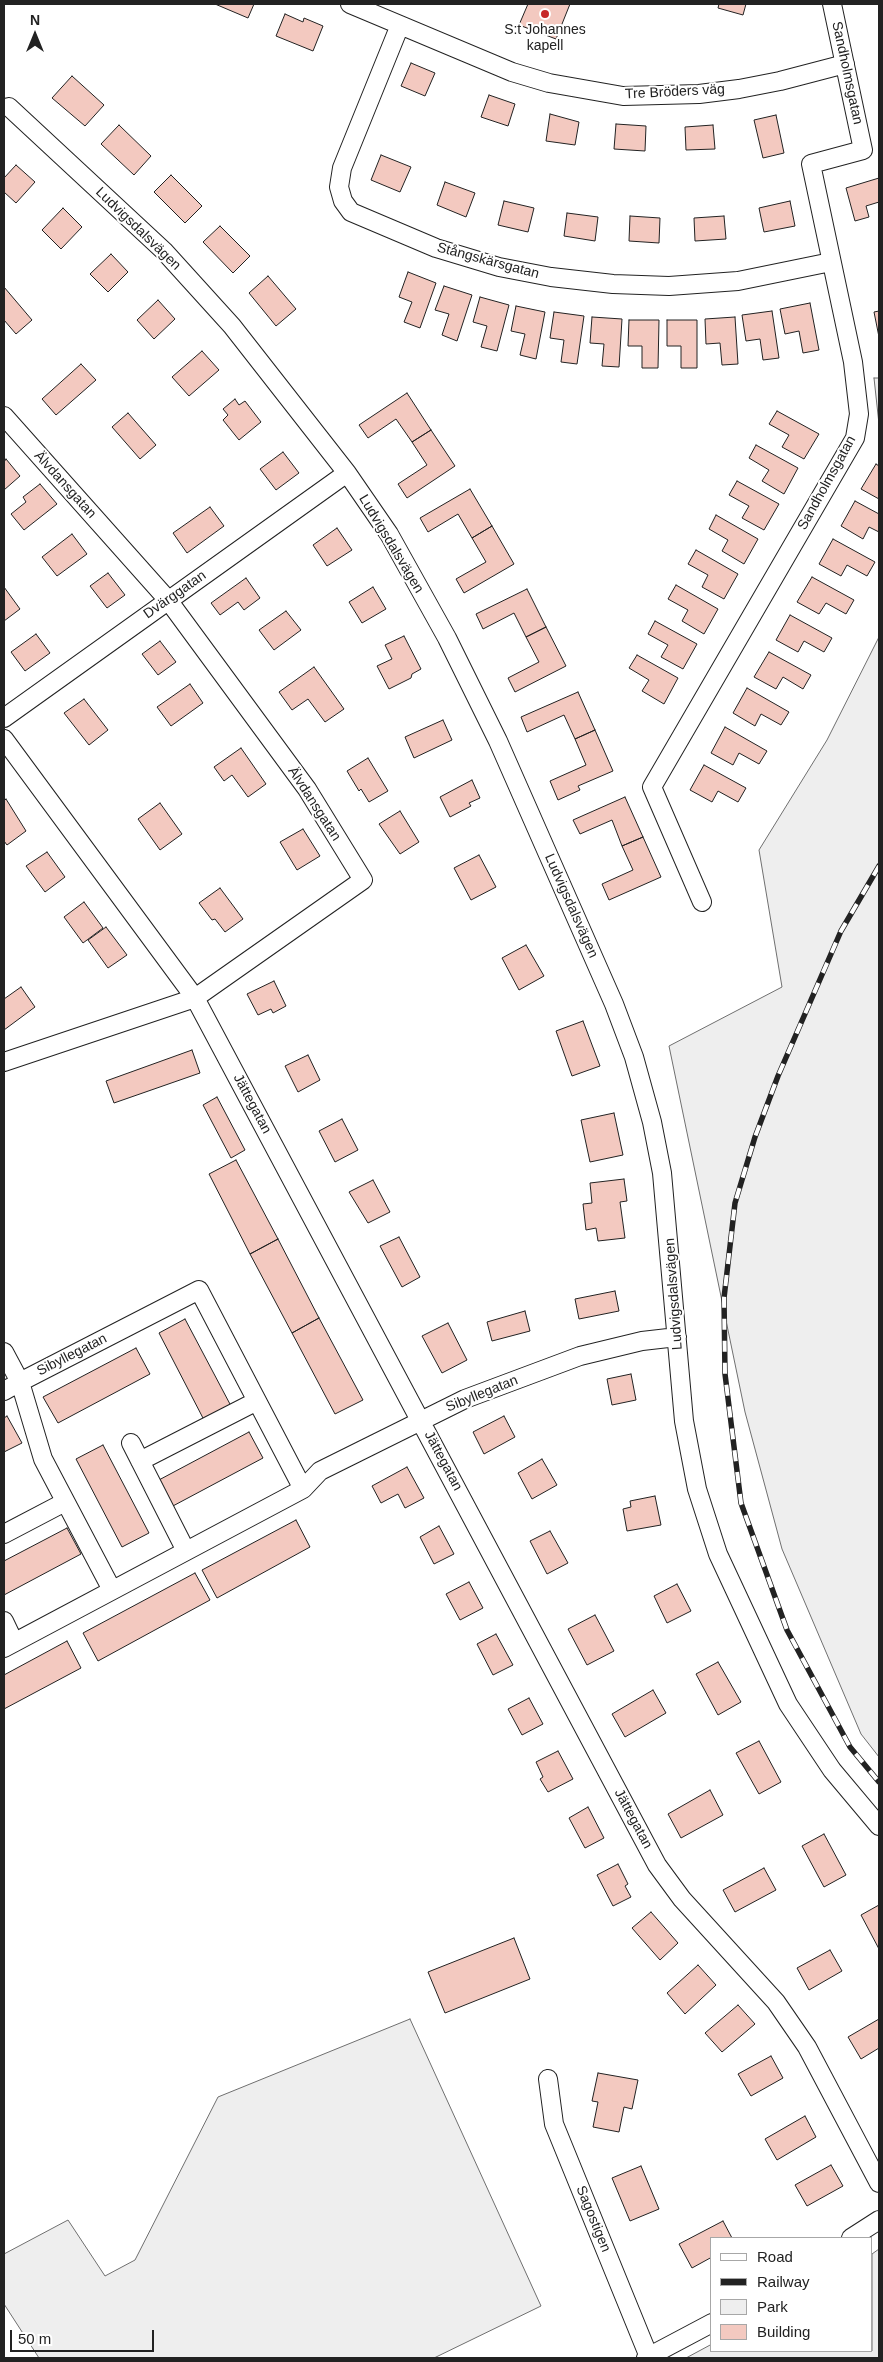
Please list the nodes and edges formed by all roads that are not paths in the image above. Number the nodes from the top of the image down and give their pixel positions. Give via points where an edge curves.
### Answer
1 (350, 4) edge
2 (832, 4) edge
3 (369, 8) edge
4 (400, 25) junction
5 (844, 64) junction
6 (6, 108) edge
7 (871, 148) edge
8 (831, 262) junction
9 (4, 416) edge
10 (347, 473) junction
11 (168, 600) junction
12 (4, 718) edge
13 (4, 739) edge
14 (702, 902) dead end
15 (195, 998) junction
16 (4, 1062) edge
17 (677, 1337) junction
18 (4, 1352) edge
19 (20, 1382) junction
20 (4, 1391) edge
21 (257, 1401) junction
22 (421, 1420) junction
23 (131, 1443) dead end
24 (140, 1461) junction
25 (303, 1489) junction
26 (65, 1502) junction
27 (4, 1534) edge
28 (186, 1551) junction
29 (112, 1590) junction
30 (4, 1621) edge
31 (9, 1645) edge
32 (879, 1826) edge
33 (548, 2079) dead end
34 (879, 2183) edge
35 (879, 2220) edge
36 (853, 2237) edge
37 (710, 2324) edge
38 (648, 2357) edge

1 - 3 street, Tre Bröders väg
2 - 5 street, Sandholmsgatan
3 - 4 street, Tre Bröders väg
4 - 5 street, Tre Bröders väg via 512,72 549,83 623,96 699,94 739,89
4 - 8 street, Stångskärsgatan via 342,168 339,187 351,212 436,248 499,267 613,284 669,286 738,281
5 - 7 street, Sandholmsgatan
6 - 10 street, Ludvigsdalsvägen via 164,251 232,326
7 - 8 street, Sandholmsgatan via 811,164
8 - 14 street, Sandholmsgatan via 857,388 859,414 855,438 652,787
9 - 11 street, Älvdansgatan
10 - 11 street, Dvärggatan
10 - 17 street, Ludvigsdalsvägen via 388,534 447,638 498,741 614,1004 634,1057 662,1172
11 - 12 street, Dvärggatan
11 - 15 street, Älvdansgatan via 306,789 363,880
13 - 15 street, Jättegatan
15 - 16 street, Älvdansgatan
15 - 22 street, Jättegatan
17 - 22 street, Sibyllegatan via 642,1341 580,1356 464,1398
17 - 32 street, Ludvigsdalsvägen via 684,1421 697,1488 718,1554 788,1704 832,1770
18 - 19 street, Sibyllegatan
19 - 20 street, Sibyllegatan
19 - 21 street, Sibyllegatan via 199,1290
19 - 26 street, Sibyllegatan via 43,1459
21 - 24 street
21 - 25 street, Sibyllegatan
22 - 25 street, Sibyllegatan via 320,1471
22 - 34 street, Jättegatan via 658,1865 682,1899 776,2002 806,2047
23 - 24 street
24 - 28 street
25 - 28 street, Sibyllegatan
26 - 27 street
26 - 29 street, Sibyllegatan
28 - 29 street, Sibyllegatan
29 - 31 street, Sibyllegatan
30 - 31 street, Sibyllegatan
33 - 38 street, Sagostigen via 554,2124
35 - 36 street
37 - 38 street

